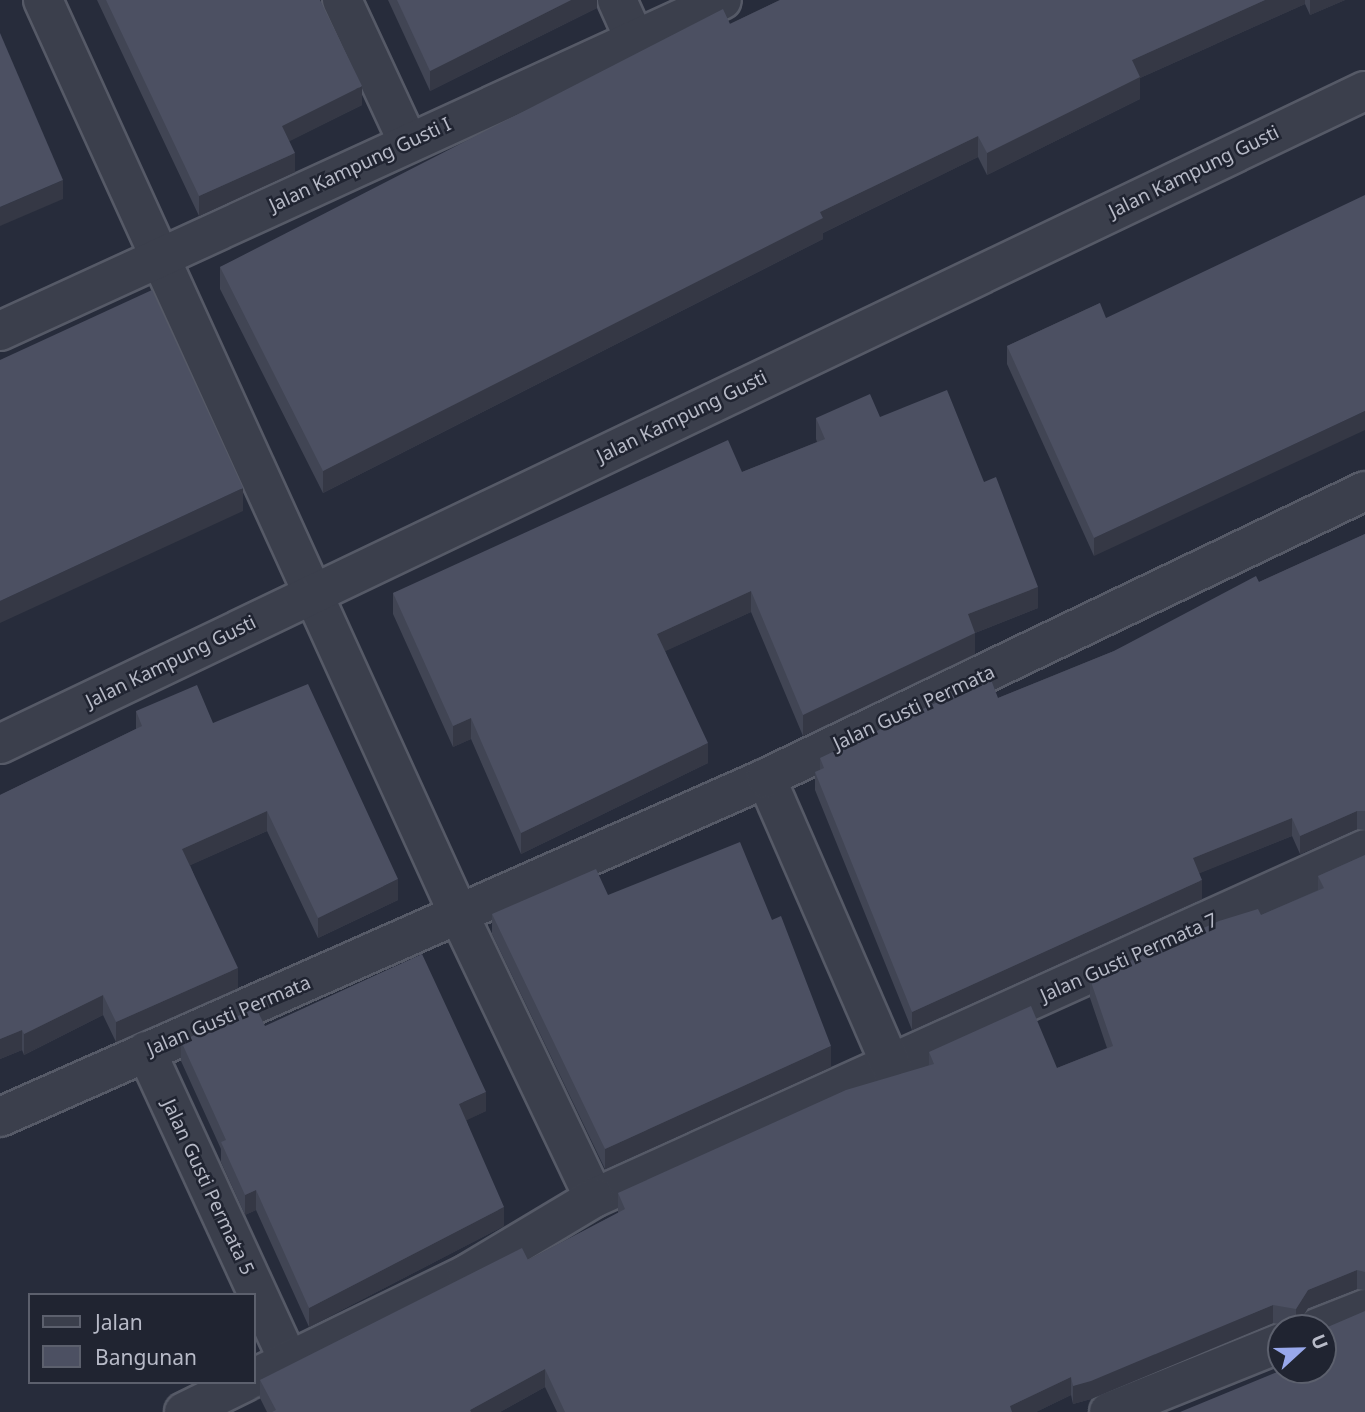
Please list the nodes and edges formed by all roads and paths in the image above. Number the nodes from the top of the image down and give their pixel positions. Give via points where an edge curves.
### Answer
1 (43, 0) edge
2 (342, 0) edge
3 (617, 0) edge
4 (722, 0) edge
5 (635, 40) junction
6 (1365, 90) edge
7 (408, 142) junction
8 (159, 257) junction
9 (0, 331) edge
10 (1365, 491) edge
11 (311, 594) junction
12 (0, 744) edge
13 (766, 778) junction
14 (1365, 849) edge
15 (460, 917) junction
16 (146, 1051) junction
17 (891, 1065) junction
18 (0, 1117) edge
19 (589, 1187) junction
20 (1365, 1308) edge
21 (1337, 1320) edge
22 (1267, 1349) edge
23 (288, 1360) junction
24 (256, 1377) edge
25 (241, 1384) edge
26 (184, 1412) edge
27 (1109, 1412) edge

1 - 8 street
2 - 7 street
3 - 5 street
4 - 5 street, Jalan Kampung Gusti I
5 - 7 street, Jalan Kampung Gusti I
6 - 11 street, Jalan Kampung Gusti
7 - 8 street, Jalan Kampung Gusti I
8 - 9 street, Jalan Kampung Gusti I
8 - 11 street
10 - 13 street, Jalan Gusti Permata
11 - 12 street, Jalan Kampung Gusti
11 - 15 street
13 - 15 street, Jalan Gusti Permata
13 - 17 street
14 - 17 street, Jalan Gusti Permata 7
15 - 16 street, Jalan Gusti Permata
15 - 19 street
16 - 18 street, Jalan Gusti Permata
16 - 23 street, Jalan Gusti Permata 5
17 - 19 street, Jalan Gusti Permata 7
19 - 23 street, Jalan Gusti Permata 7 via 467,1274
20 - 21 street
22 - 27 street
23 - 24 street, Jalan Gusti Permata 7
25 - 26 street

